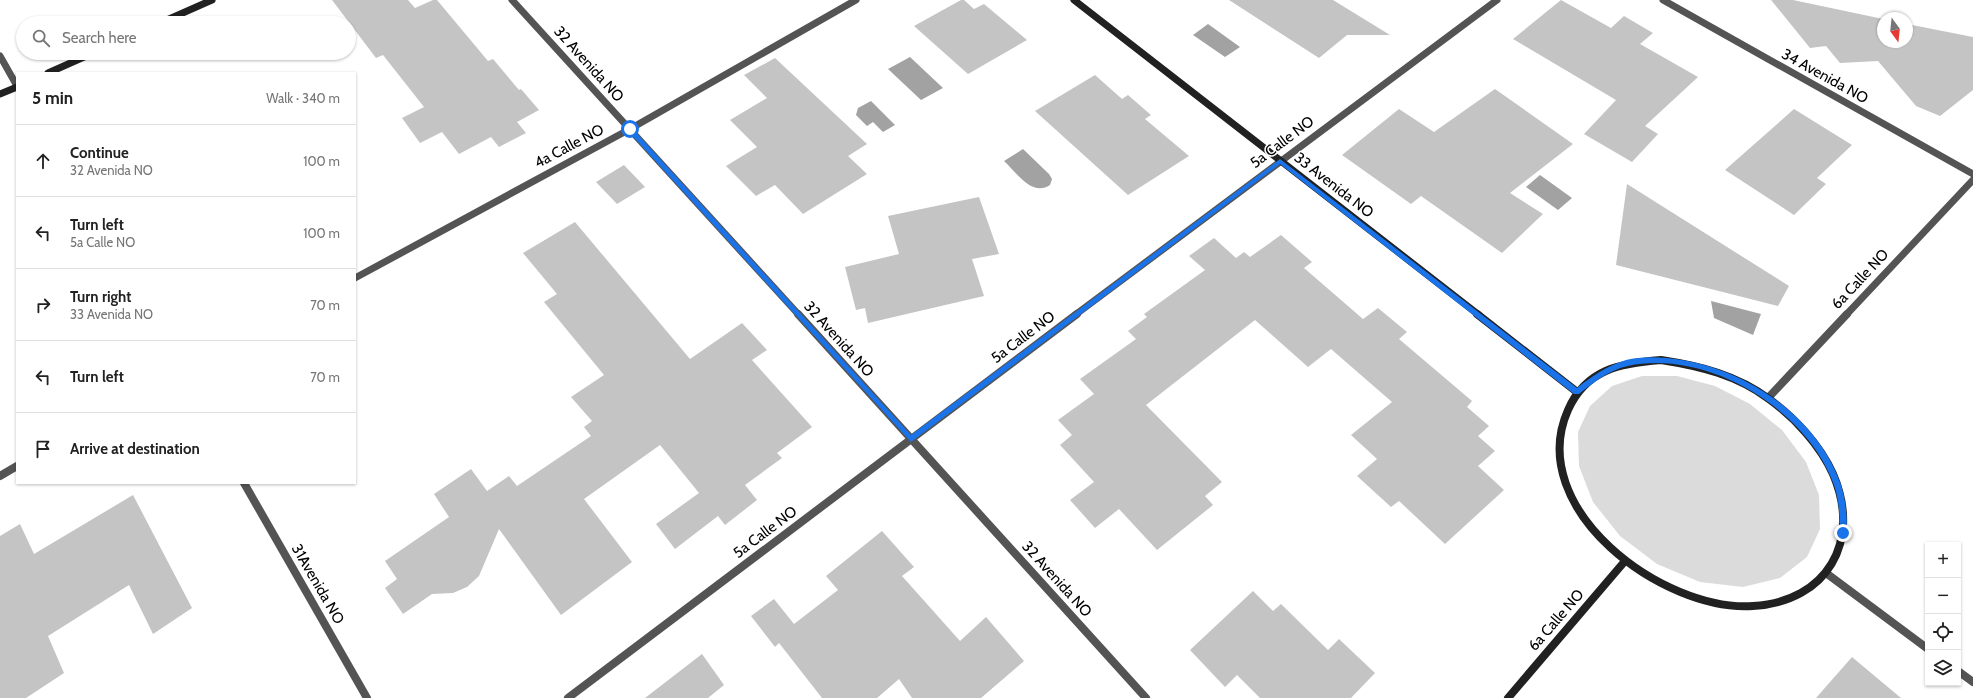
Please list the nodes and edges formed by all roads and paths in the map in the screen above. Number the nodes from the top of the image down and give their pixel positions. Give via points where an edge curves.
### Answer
1 (212, 0) edge
2 (512, 0) edge
3 (856, 0) edge
4 (1074, 0) edge
5 (1497, 0) edge
6 (1663, 0) edge
7 (176, 16) edge
8 (0, 56) edge
9 (77, 60) edge
10 (50, 72) edge
11 (16, 84) edge
12 (16, 86) edge
13 (0, 94) edge
14 (630, 129) junction
15 (1280, 161) junction
16 (1973, 174) edge
17 (1973, 180) edge
18 (356, 277) edge
19 (1577, 392) junction
20 (1768, 398) junction
21 (911, 439) junction
22 (16, 467) edge
23 (0, 476) edge
24 (245, 484) edge
25 (1625, 561) junction
26 (1826, 573) junction
27 (1925, 647) edge
28 (1961, 673) edge
29 (1973, 682) edge
30 (367, 698) edge
31 (568, 698) edge
32 (1146, 698) edge
33 (1508, 698) edge

1 - 7 street
2 - 14 street, 32 Avenida NO
3 - 14 street, 4a Calle NO
4 - 15 street, 33 Avenida NO
5 - 15 street, 5a Calle NO
6 - 16 street, 34 Avenida NO
8 - 11 street
9 - 10 street
12 - 13 street
14 - 18 street, 4a Calle NO
14 - 21 street, 32 Avenida NO
15 - 19 street, 33 Avenida NO
15 - 21 street, 5a Calle NO
17 - 20 street, 6a Calle NO
19 - 20 street via 1599,374 1628,363 1661,360 1696,365 1733,378
19 - 25 street via 1564,415 1560,442 1563,472 1576,503 1593,528
20 - 26 street via 1810,437 1826,460 1837,484 1843,509 1843,533 1838,555
21 - 31 street, 5a Calle NO
21 - 32 street, 32 Avenida NO
22 - 23 street
24 - 30 street, 31Avenida NO
25 - 26 street via 1655,581 1687,596 1727,605 1753,606 1782,601 1808,590
25 - 33 street, 6a Calle NO
26 - 27 street
28 - 29 street

